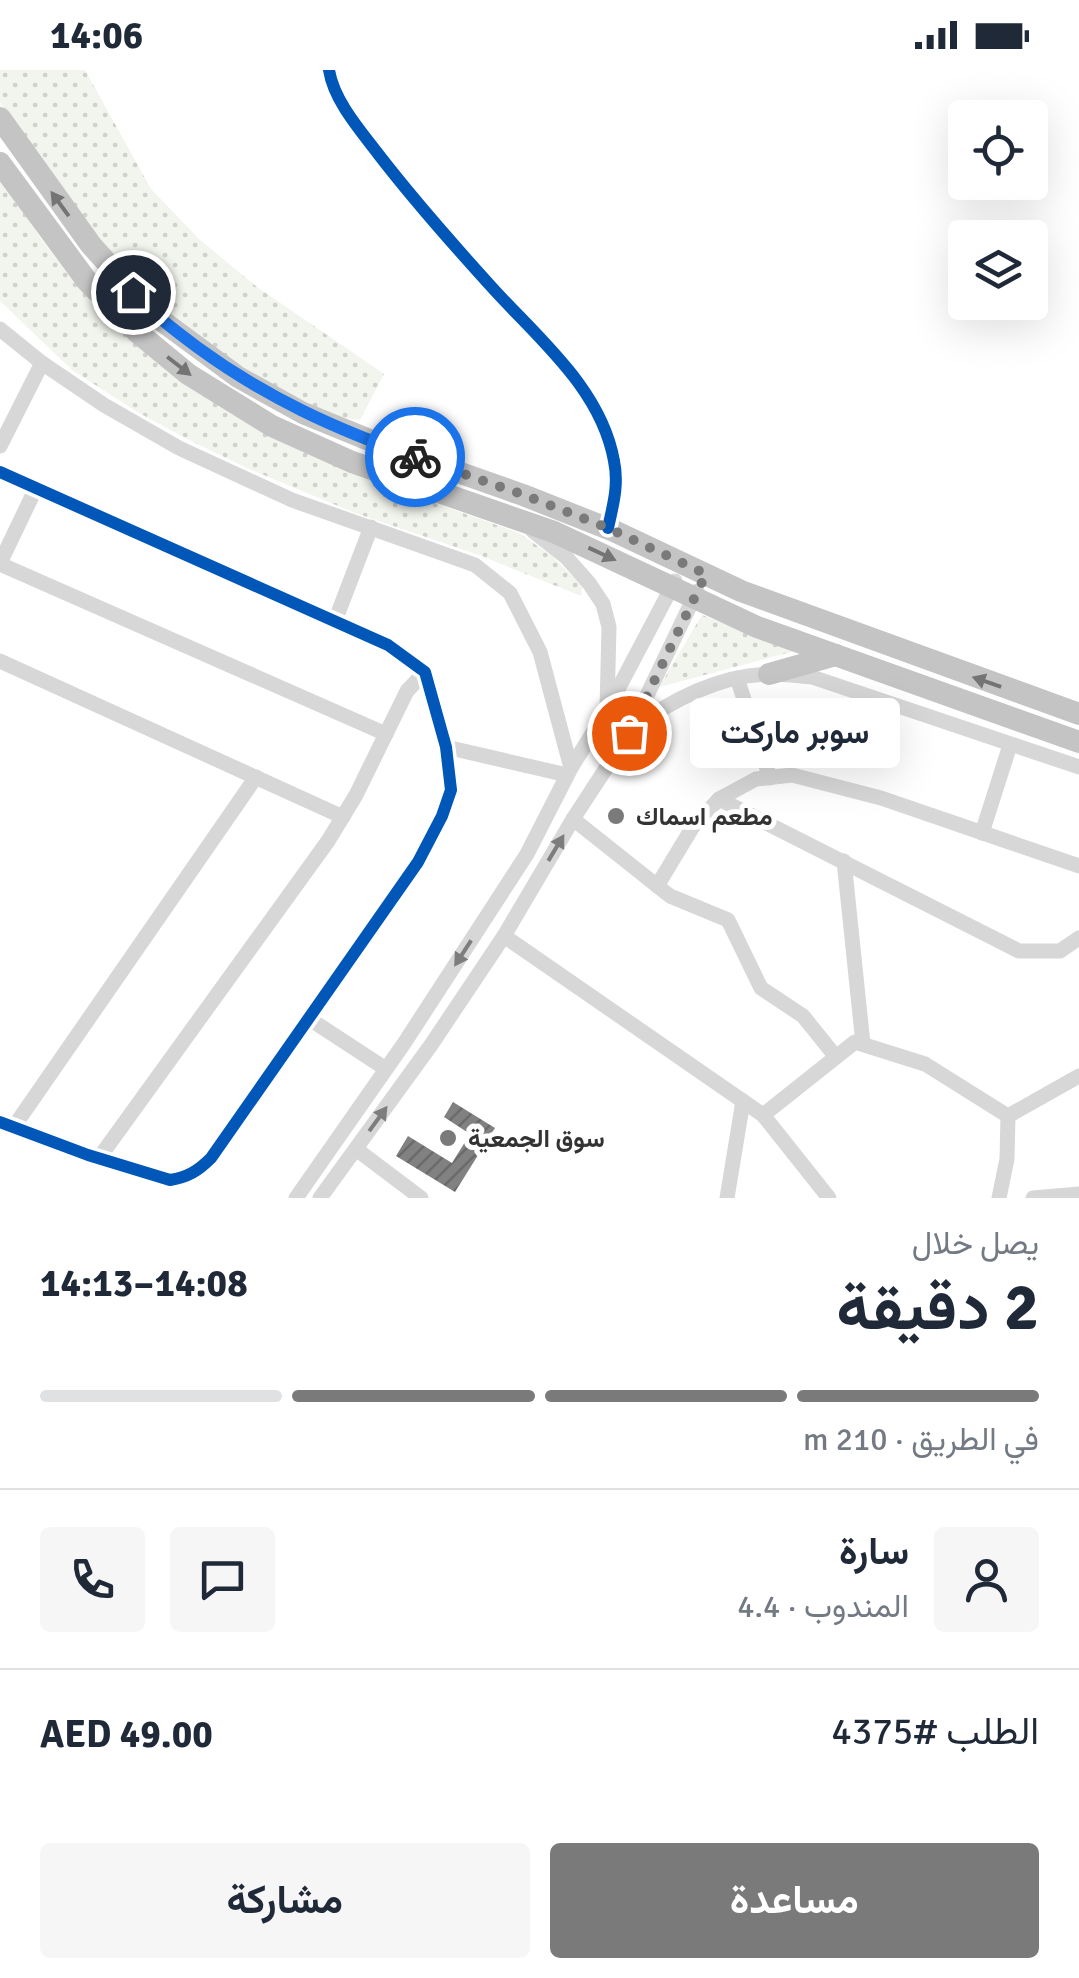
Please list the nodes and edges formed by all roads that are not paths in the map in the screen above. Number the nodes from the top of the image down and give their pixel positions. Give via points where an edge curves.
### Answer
1 (328, 70) edge
2 (0, 118) edge
3 (0, 163) edge
4 (0, 329) edge
5 (42, 363) junction
6 (0, 446) edge
7 (0, 472) edge
8 (36, 488) junction
9 (518, 519) junction
10 (371, 528) junction
11 (608, 528) junction
12 (0, 564) edge
13 (683, 564) junction
14 (706, 574) junction
15 (683, 592) junction
16 (335, 621) junction
17 (836, 656) junction
18 (0, 661) edge
19 (425, 672) junction
20 (769, 674) junction
21 (736, 678) junction
22 (607, 710) junction
23 (1079, 714) edge
24 (629, 733) junction
25 (386, 734) junction
26 (1079, 742) edge
27 (1010, 745) junction
28 (446, 747) junction
29 (1079, 767) edge
30 (569, 772) junction
31 (256, 777) junction
32 (770, 778) junction
33 (718, 799) junction
34 (343, 817) junction
35 (574, 819) junction
36 (982, 833) junction
37 (844, 861) junction
38 (1079, 866) edge
39 (657, 886) junction
40 (481, 925) junction
41 (502, 938) junction
42 (1079, 938) edge
43 (308, 1018) junction
44 (863, 1044) junction
45 (836, 1057) junction
46 (386, 1069) junction
47 (1079, 1076) edge
48 (743, 1101) junction
49 (763, 1115) junction
50 (1008, 1116) junction
51 (6, 1125) edge
52 (356, 1149) junction
53 (99, 1158) junction
54 (1079, 1194) edge
55 (296, 1198) edge
56 (320, 1198) edge
57 (421, 1198) edge
58 (727, 1198) edge
59 (828, 1198) edge
60 (999, 1198) edge
61 (1033, 1198) edge

1 - 11 street via 359,128 411,196 574,375 596,410 617,487
11 -> 2 highway via 319,420 238,377 154,315 90,245
3 -> 9 highway via 87,280 188,374 272,426 352,462
4 - 5 street
5 - 6 street
5 - 10 street via 179,448
7 - 8 street
8 - 12 street
8 - 16 street
9 -> 15 highway
9 - 22 street via 566,557 603,604 610,627
10 - 16 street
10 - 30 street via 475,565 510,593 540,652
11 - 13 highway
12 - 25 street
13 - 14 highway
13 - 15 street
14 - 15 street
23 -> 14 highway
15 - 17 highway
15 - 22 street
15 - 24 street
16 - 19 street via 388,645
17 - 20 highway
17 - 26 highway
18 - 31 street
19 - 25 street via 407,691
19 - 28 street
20 - 21 street
20 - 27 street via 812,676
21 - 24 street via 677,699
21 - 32 street
22 - 30 street
24 - 35 street
25 - 34 street
27 - 29 street
27 - 36 street
28 - 30 street
28 - 43 street via 451,790 442,816 418,862
30 - 40 street
31 - 34 street
31 - 51 street
32 - 33 street
32 - 36 street via 792,775
33 - 37 street
33 - 39 street
34 - 53 street
35 - 39 street
41 -> 35 street
36 - 38 street
37 - 42 street via 1019,951 1060,950
37 - 44 street
39 - 45 street via 728,920 762,988 803,1016
40 - 41 street
40 -> 46 street
41 - 48 street
52 -> 41 street
43 - 46 street
43 - 53 street via 197,1171 170,1180
44 - 45 street via 855,1042
44 - 50 street via 924,1064
45 - 49 street
46 - 55 street
47 - 50 street
48 - 49 street
48 - 58 street
49 - 59 street
50 - 60 street
51 - 53 street
52 - 56 street
52 - 57 street
54 - 61 street

